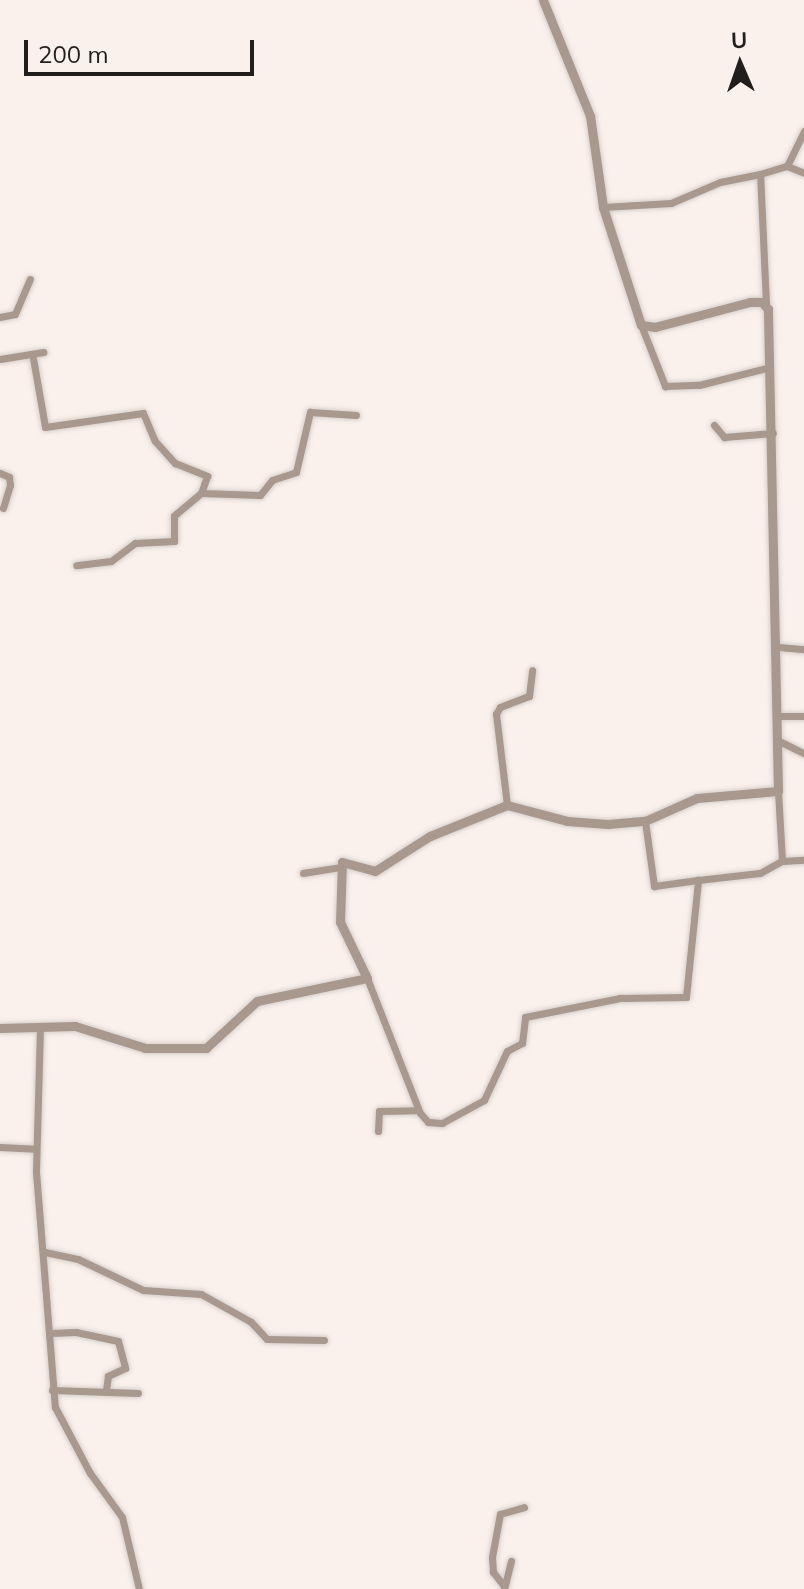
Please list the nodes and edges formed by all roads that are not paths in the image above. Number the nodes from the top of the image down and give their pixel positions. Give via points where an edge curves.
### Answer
1 (543, 0) edge
2 (804, 131) edge
3 (787, 166) junction
4 (804, 173) edge
5 (760, 174) junction
6 (603, 207) junction
7 (30, 279) dead end
8 (766, 304) junction
9 (0, 317) edge
10 (641, 325) junction
11 (43, 352) dead end
12 (33, 358) junction
13 (0, 359) edge
14 (766, 368) junction
15 (356, 415) dead end
16 (714, 425) dead end
17 (773, 433) junction
18 (0, 473) edge
19 (201, 493) junction
20 (3, 508) dead end
21 (76, 565) dead end
22 (779, 647) junction
23 (804, 649) edge
24 (532, 670) dead end
25 (779, 716) junction
26 (804, 716) edge
27 (779, 741) junction
28 (804, 753) edge
29 (778, 791) junction
30 (507, 805) junction
31 (645, 821) junction
32 (804, 860) edge
33 (782, 861) junction
34 (340, 867) junction
35 (303, 873) dead end
36 (698, 880) junction
37 (367, 978) junction
38 (0, 1028) edge
39 (40, 1028) junction
40 (418, 1110) junction
41 (378, 1131) dead end
42 (0, 1147) edge
43 (35, 1149) junction
44 (45, 1252) junction
45 (50, 1333) junction
46 (324, 1340) dead end
47 (52, 1390) junction
48 (106, 1391) junction
49 (138, 1393) dead end
50 (524, 1507) dead end
51 (511, 1561) dead end
52 (504, 1588) edge
53 (139, 1589) edge

1 - 6 street via 590,116
2 - 3 street
3 - 4 street
3 - 5 street
5 - 6 street via 720,182 671,203
5 - 8 street
6 - 10 street
7 - 9 street via 15,314
8 - 10 street via 738,304 655,327
8 - 14 street
10 - 14 street via 665,386 699,385
11 - 12 street
12 - 13 street
12 - 19 street via 45,427 143,413 155,441 175,463 206,474
14 - 17 street
15 - 19 street via 310,412 296,472 272,480 260,495
16 - 17 street via 724,437
17 - 22 street
18 - 20 street via 7,475 10,485
19 - 21 street via 174,516 174,541 135,543 111,561
22 - 23 street
22 - 25 street
24 - 30 street via 529,696 500,707 496,714
25 - 26 street
25 - 27 street
27 - 28 street
27 - 29 street
29 - 31 street via 697,798
29 - 33 street
30 - 31 street via 582,824
30 - 34 street via 430,836 380,869 365,871 345,861
31 - 36 street via 656,889
32 - 33 street
33 - 36 street via 760,873
34 - 35 street
34 - 37 street via 340,922
36 - 40 street via 686,997 620,998 528,1015 522,1020 522,1043 507,1051 477,1107 435,1124
37 - 39 street via 257,1001 206,1048 145,1048 80,1027
37 - 40 street
38 - 39 street
39 - 43 street
40 - 41 street via 379,1111
42 - 43 street
43 - 44 street
44 - 45 street
44 - 46 street via 94,1265 143,1290 201,1294 251,1322 267,1339
45 - 47 street
45 - 48 street via 76,1332 118,1341 125,1368 108,1376
47 - 48 street
47 - 53 street via 60,1419 122,1517
48 - 49 street
50 - 52 street via 503,1511 499,1519 493,1572
51 - 52 street

